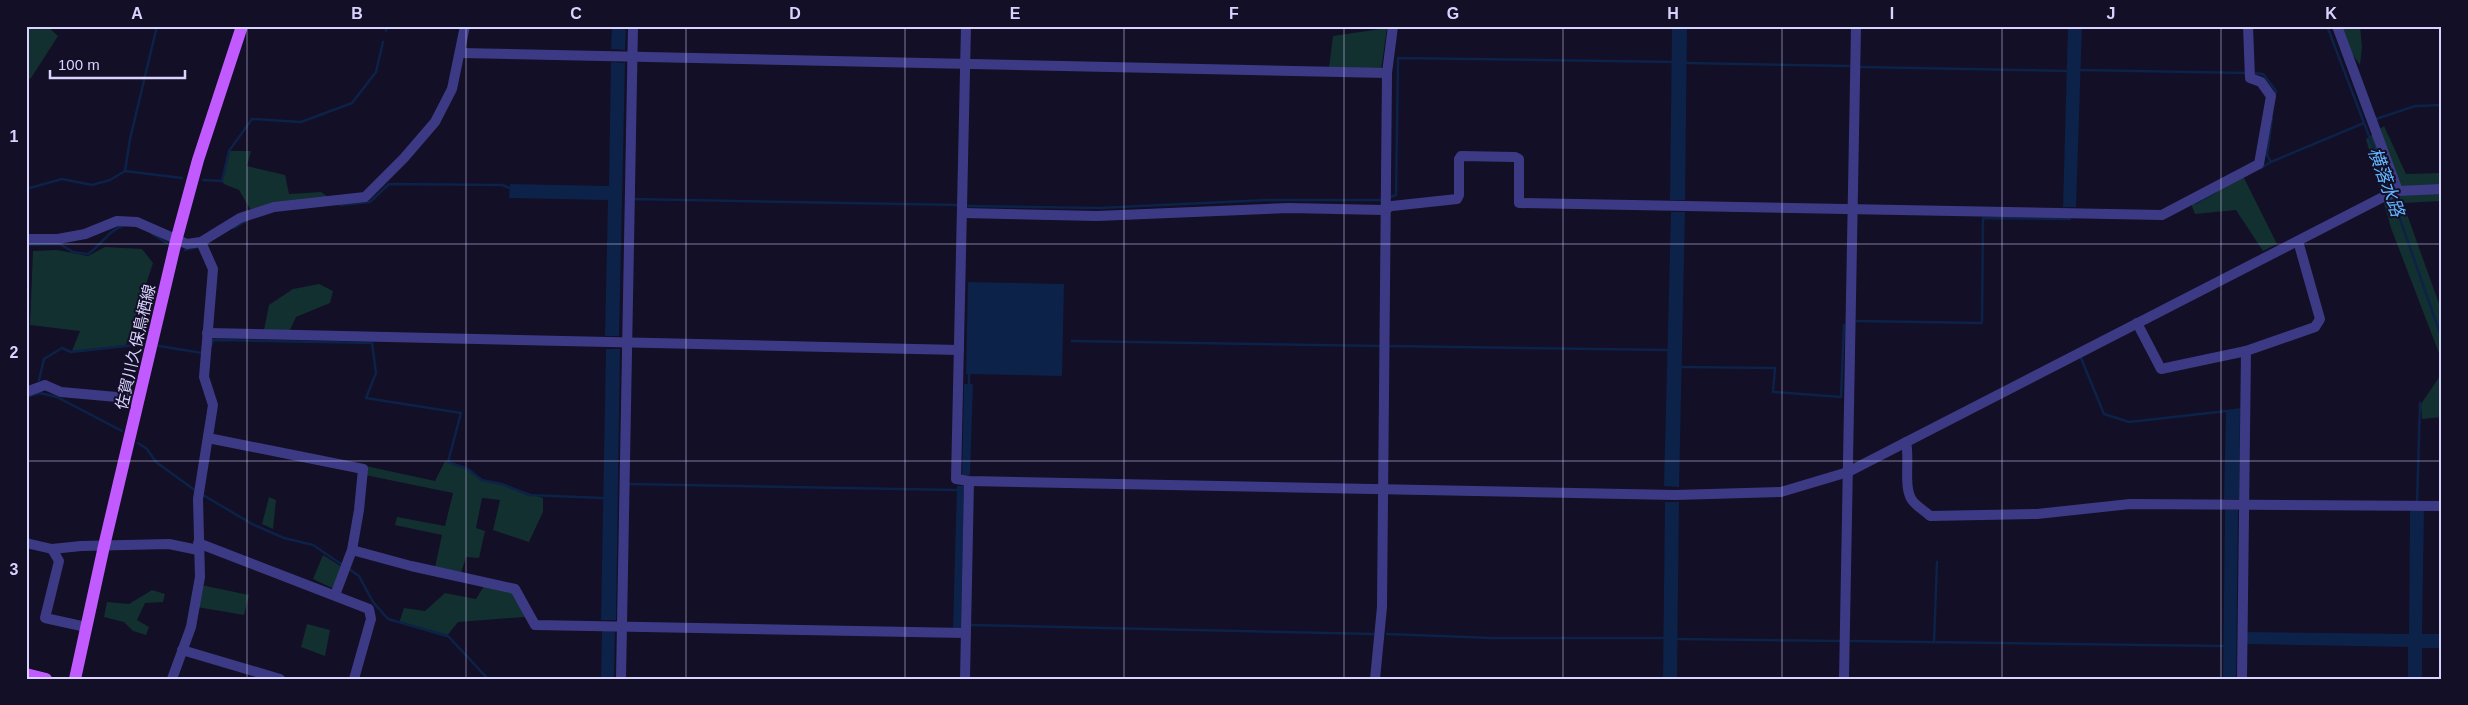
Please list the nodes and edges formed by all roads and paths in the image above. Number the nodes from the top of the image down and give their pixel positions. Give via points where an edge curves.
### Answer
1 (242, 26) edge
2 (466, 26) edge
3 (633, 26) edge
4 (966, 26) edge
5 (1393, 26) edge
6 (1856, 26) edge
7 (2248, 26) edge
8 (2337, 26) edge
9 (461, 53) junction
10 (623, 57) junction
11 (965, 64) junction
12 (1387, 74) junction
13 (2442, 189) edge
14 (2398, 191) junction
15 (1386, 202) junction
16 (963, 208) junction
17 (1853, 209) junction
18 (26, 239) edge
19 (176, 241) junction
20 (2298, 241) junction
21 (201, 242) junction
22 (2137, 323) junction
23 (207, 333) junction
24 (618, 343) junction
25 (959, 350) junction
26 (2246, 351) junction
27 (26, 392) edge
28 (139, 399) junction
29 (208, 438) junction
30 (1906, 442) junction
31 (1848, 472) junction
32 (965, 481) junction
33 (1383, 490) junction
34 (2236, 504) junction
35 (2442, 506) edge
36 (26, 543) edge
37 (104, 546) junction
38 (198, 546) junction
39 (52, 549) junction
40 (352, 550) junction
41 (335, 595) junction
42 (613, 626) junction
43 (86, 627) junction
44 (965, 634) junction
45 (182, 650) junction
46 (26, 674) edge
47 (46, 679) edge
48 (75, 679) edge
49 (172, 679) edge
50 (280, 679) edge
51 (354, 679) edge
52 (621, 679) edge
53 (965, 679) edge
54 (1375, 679) edge
55 (1844, 679) edge
56 (2242, 679) edge

1 - 19 main road, 佐賀川久保鳥栖線 via 198,160
2 - 9 street
3 - 10 street
4 - 11 street
5 - 12 street
6 - 17 street
7 - 17 street via 2250,74 2262,82 2270,96 2259,164 2162,215
8 - 14 street
9 - 10 street
9 - 21 street via 452,89 435,122 365,197 274,207 240,218
10 - 11 street
10 - 24 street via 630,199
11 - 12 street
11 - 16 street
12 - 15 street
13 - 14 street
14 - 20 street
15 - 16 street via 1383,210 1236,209 1097,216
15 - 17 street via 1457,200 1461,156 1519,159 1519,203
15 - 33 street
16 - 25 street
17 - 31 street
18 - 19 street via 58,239 85,234 117,221 137,222
19 - 21 street via 187,244
19 - 28 main road, 佐賀川久保鳥栖線
20 - 22 street
20 - 26 street via 2320,319 2315,327
21 - 23 street via 213,269
22 - 26 street via 2161,369
22 - 30 street
23 - 24 street
23 - 29 street via 204,378 213,405
24 - 25 street
24 - 42 street
25 - 32 street via 956,479
26 - 34 street
27 - 28 street via 45,385 61,392
28 - 37 main road, 佐賀川久保鳥栖線
29 - 38 street via 198,499
29 - 40 street via 363,469
30 - 31 street
30 - 34 street via 1911,500 1930,516 2037,514 2130,504
31 - 33 street via 1781,492 1671,494
31 - 55 street
32 - 33 street
32 - 44 street
33 - 54 street via 1382,607
34 - 35 street
34 - 56 street
36 - 39 street
37 - 38 street
37 - 39 street
37 - 43 main road, 佐賀川久保鳥栖線
38 - 41 street
38 - 45 street via 200,577
39 - 43 street via 59,561 45,618
40 - 41 street
40 - 42 street via 515,589 535,625
41 - 51 street via 370,612
42 - 44 street
42 - 52 street
43 - 48 main road, 佐賀川久保鳥栖線
44 - 53 street
45 - 49 street
45 - 50 street
46 - 47 main road

